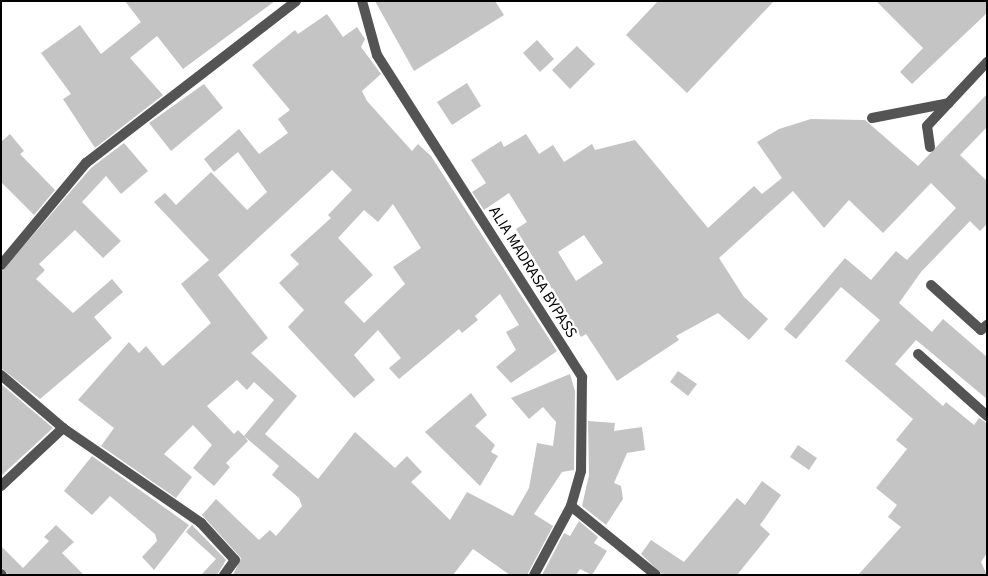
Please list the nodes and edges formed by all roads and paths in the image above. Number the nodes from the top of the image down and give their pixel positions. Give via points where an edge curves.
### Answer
1 (296, 1) edge
2 (362, 1) edge
3 (987, 62) edge
4 (949, 103) junction
5 (872, 118) dead end
6 (930, 147) dead end
7 (1, 265) edge
8 (931, 285) dead end
9 (987, 324) edge
10 (918, 354) dead end
11 (1, 375) edge
12 (987, 416) edge
13 (63, 428) junction
14 (1, 486) edge
15 (571, 506) junction
16 (224, 575) edge
17 (534, 575) edge
18 (656, 575) edge

1 - 7 street via 86,163
2 - 15 street, ALIA MADRASA BYPASS via 377,55 582,377 582,471
3 - 4 street
4 - 5 street
4 - 6 street via 927,126
8 - 9 street via 981,330
10 - 12 street
11 - 13 street
13 - 14 street
13 - 16 street via 201,523 235,560
15 - 17 street, ALIA MADRASA BYPASS
15 - 18 street

